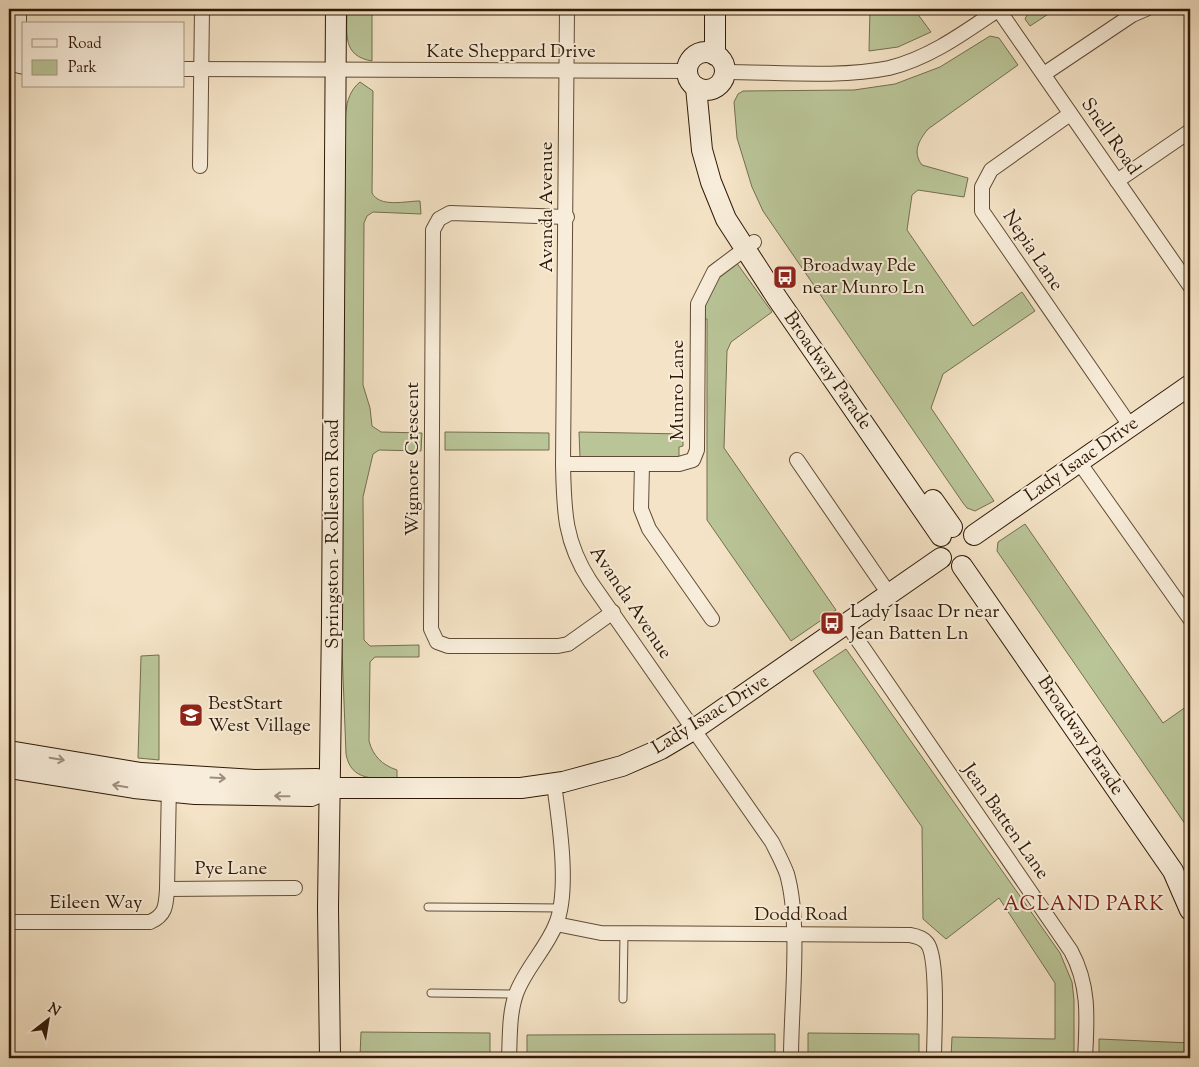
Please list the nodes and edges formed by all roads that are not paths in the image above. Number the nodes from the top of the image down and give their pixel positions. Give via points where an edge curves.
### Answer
1 (19, 9) edge
2 (202, 9) edge
3 (336, 9) edge
4 (567, 9) edge
5 (702, 9) edge
6 (715, 9) edge
7 (999, 9) edge
8 (1146, 9) edge
9 (714, 60) junction
10 (22, 66) edge
11 (185, 69) edge
12 (201, 69) junction
13 (335, 70) junction
14 (566, 71) junction
15 (1044, 74) junction
16 (697, 83) junction
17 (1070, 114) junction
18 (1190, 131) edge
19 (200, 166) dead end
20 (1118, 181) junction
21 (567, 217) junction
22 (749, 245) junction
23 (1190, 286) edge
24 (1190, 385) edge
25 (1131, 427) junction
26 (797, 460) dead end
27 (1080, 462) junction
28 (563, 464) junction
29 (642, 464) junction
30 (947, 532) junction
31 (974, 536) junction
32 (941, 558) junction
33 (968, 563) junction
34 (889, 594) junction
35 (613, 612) junction
36 (712, 619) dead end
37 (1190, 619) edge
38 (846, 623) junction
39 (693, 730) junction
40 (9, 750) edge
41 (9, 768) edge
42 (169, 784) junction
43 (554, 784) junction
44 (329, 788) junction
45 (1190, 879) edge
46 (295, 888) dead end
47 (167, 889) junction
48 (1189, 904) edge
49 (428, 907) dead end
50 (560, 908) junction
51 (9, 922) edge
52 (556, 924) junction
53 (624, 933) junction
54 (793, 933) junction
55 (432, 993) dead end
56 (516, 994) junction
57 (623, 999) dead end
58 (330, 1058) edge
59 (509, 1058) edge
60 (791, 1058) edge
61 (934, 1058) edge
62 (1085, 1058) edge

1 - 10 street
2 - 12 street
3 - 13 street, Springston - Rolleston Road
4 - 14 street, Avanda Avenue
5 - 9 street
6 - 9 street
7 - 9 street via 946,44 889,68 832,72
7 - 15 street, Snell Road
8 - 15 street
9 - 16 street via 691,60
9 - 16 street via 722,82
11 - 12 street, Kate Sheppard Drive
12 - 13 street, Kate Sheppard Drive
12 - 19 street
13 - 14 street, Kate Sheppard Drive
13 - 44 street, Springston - Rolleston Road
14 - 16 street, Kate Sheppard Drive
14 - 21 street, Avanda Avenue
15 - 17 street, Snell Road
16 - 22 street, Broadway Parade via 721,169
17 - 20 street, Snell Road
17 - 25 street, Nepia Lane via 991,170 982,188 982,210
18 - 20 street
20 - 23 street, Snell Road
21 - 28 street, Avanda Avenue
21 - 35 street, Wigmore Crescent via 450,213 439,219 433,230 431,629 437,642 448,646 558,646 568,644
22 - 29 street, Munro Lane via 714,272 698,304 696,456 679,464
22 - 30 street, Broadway Parade
24 - 25 street, Lady Isaac Drive
25 - 27 street, Lady Isaac Drive
26 - 34 street
27 - 31 street, Lady Isaac Drive
27 - 37 street
28 - 29 street, Munro Lane
28 - 35 street, Avanda Avenue via 565,522 573,551
29 - 36 street via 641,509 649,529
30 - 31 street via 964,528
30 - 32 street via 938,547
31 - 33 street via 978,547
32 - 33 street via 954,567
32 - 34 street, Lady Isaac Drive
33 - 45 street, Broadway Parade via 1182,861
33 - 48 street, Broadway Parade via 1173,871
34 - 38 street, Lady Isaac Drive
35 - 39 street, Avanda Avenue
38 - 39 street, Lady Isaac Drive
38 - 62 street, Jean Batten Lane via 1081,969 1086,989
39 - 43 street, Lady Isaac Drive via 622,766
39 - 54 street, Avanda Avenue via 780,857 790,889
40 -> 42 street via 102,767
42 -> 41 street via 134,788
42 - 44 street, Lady Isaac Drive via 232,795 312,796
42 - 47 street, Eileen Way
43 - 44 street, Lady Isaac Drive via 500,788
43 - 50 street via 562,846
44 - 58 street, Springston - Rolleston Road
46 - 47 street, Pye Lane
47 - 51 street, Eileen Way via 164,911 150,922
49 - 50 lane
50 - 52 street
52 - 53 street, Dodd Road via 583,931
52 - 56 street
53 - 54 street, Dodd Road
53 - 57 lane
54 - 60 street, Avanda Avenue
54 - 61 street, Dodd Road via 910,935 927,943 934,961
55 - 56 lane
56 - 59 street

